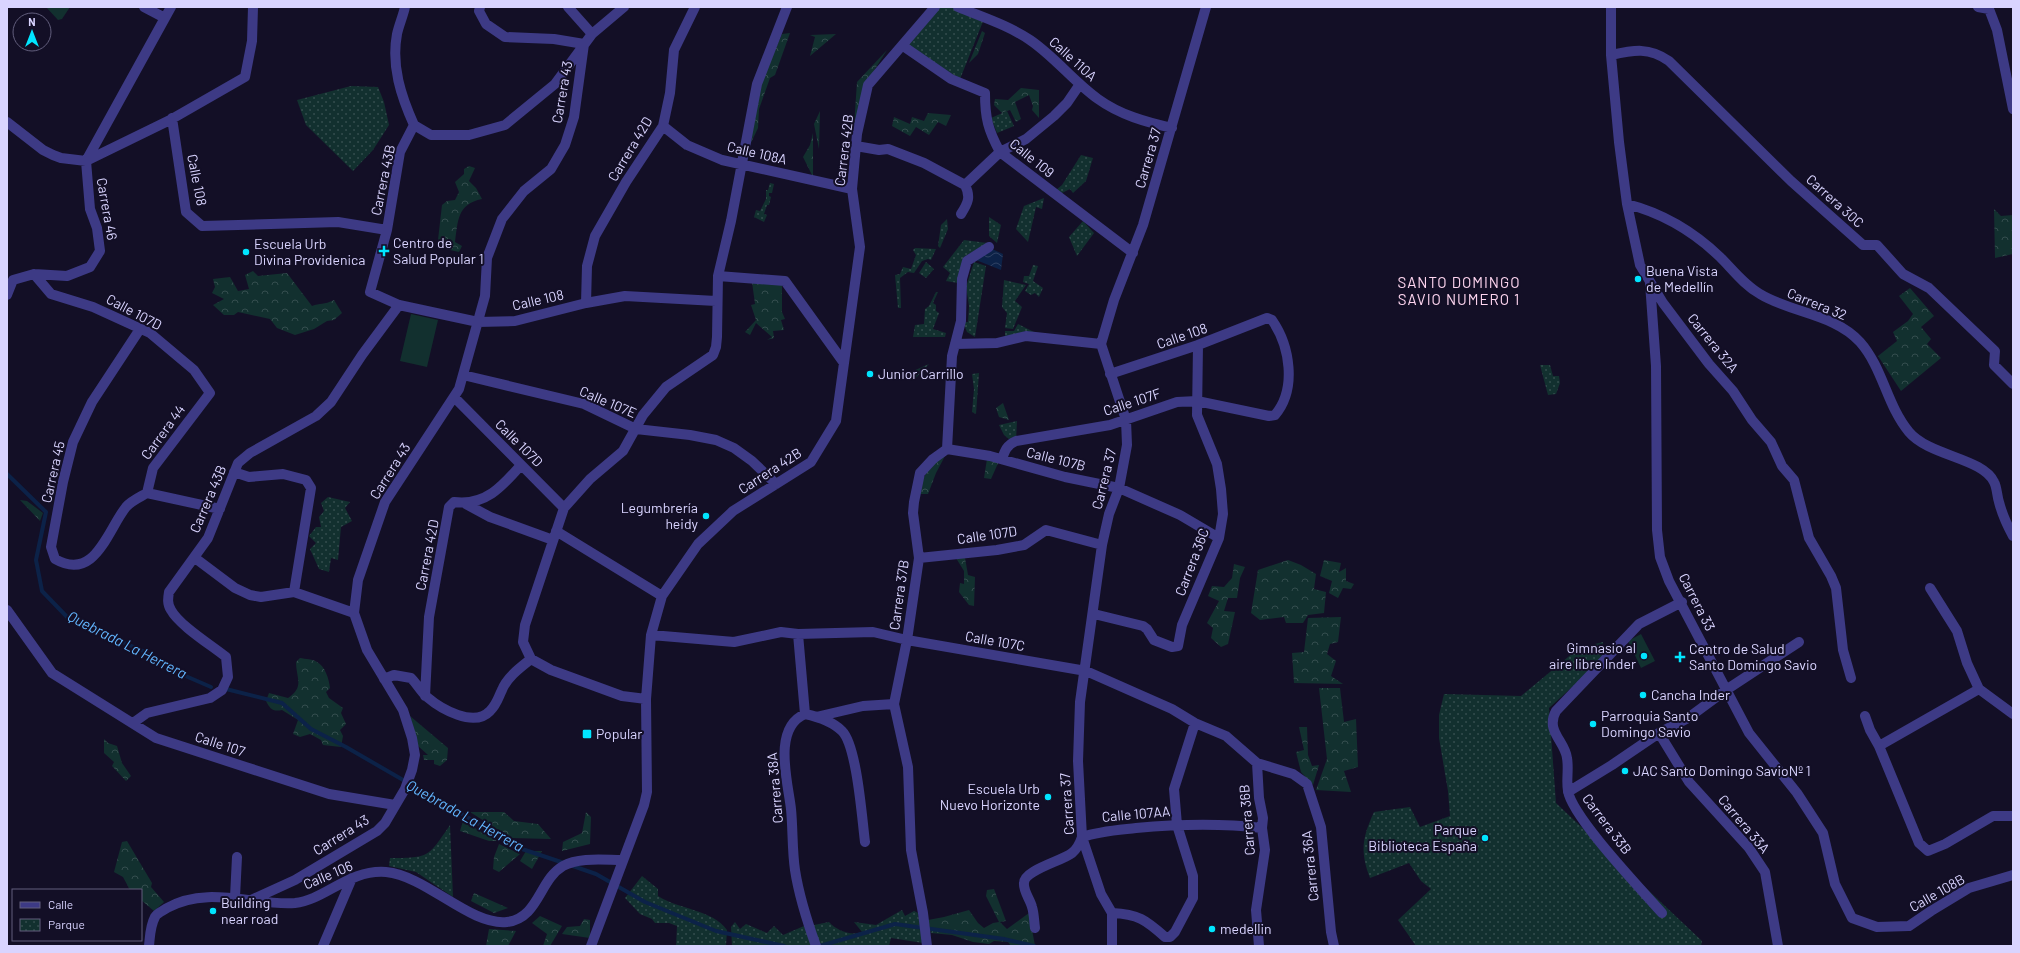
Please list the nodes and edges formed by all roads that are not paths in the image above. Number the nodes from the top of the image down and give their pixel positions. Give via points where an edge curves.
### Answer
1 (144, 7) edge
2 (171, 7) edge
3 (253, 7) edge
4 (406, 7) edge
5 (568, 7) edge
6 (624, 7) edge
7 (695, 7) edge
8 (787, 7) edge
9 (935, 7) edge
10 (958, 7) edge
11 (1206, 7) edge
12 (1611, 7) edge
13 (1978, 7) edge
14 (479, 9) edge
15 (165, 18) junction
16 (592, 34) junction
17 (584, 44) junction
18 (903, 46) junction
19 (1610, 55) junction
20 (1080, 84) junction
21 (2013, 110) edge
22 (172, 118) junction
23 (7, 122) edge
24 (414, 125) junction
25 (663, 126) junction
26 (1172, 128) junction
27 (856, 146) junction
28 (1000, 152) junction
29 (86, 161) junction
30 (742, 164) junction
31 (965, 185) junction
32 (852, 189) junction
33 (1627, 204) junction
34 (961, 214) dead end
35 (386, 230) junction
36 (989, 247) dead end
37 (1133, 253) junction
38 (34, 274) junction
39 (718, 276) junction
40 (1650, 283) junction
41 (370, 292) joint
42 (7, 294) edge
43 (716, 301) junction
44 (586, 303) junction
45 (399, 305) junction
46 (478, 322) junction
47 (140, 328) junction
48 (955, 344) junction
49 (1101, 344) junction
50 (1198, 346) junction
51 (844, 363) junction
52 (1110, 374) junction
53 (463, 375) junction
54 (2013, 384) edge
55 (210, 393) joint
56 (454, 397) junction
57 (1197, 401) junction
58 (1278, 411) joint
59 (1126, 420) junction
60 (636, 429) junction
61 (946, 449) junction
62 (1002, 459) junction
63 (521, 465) junction
64 (234, 472) junction
65 (776, 484) junction
66 (1119, 488) junction
67 (146, 493) junction
68 (466, 504) junction
69 (564, 508) junction
70 (220, 509) junction
71 (555, 535) junction
72 (2013, 536) edge
73 (1219, 538) junction
74 (1102, 545) junction
75 (195, 558) junction
76 (919, 558) junction
77 (1930, 588) dead end
78 (294, 592) junction
79 (662, 596) junction
80 (1682, 602) junction
81 (7, 610) edge
82 (354, 613) junction
83 (1094, 614) junction
84 (798, 634) junction
85 (651, 635) junction
86 (907, 640) junction
87 (1800, 642) dead end
88 (531, 659) junction
89 (1086, 671) junction
90 (384, 678) junction
91 (1851, 678) dead end
92 (1979, 689) junction
93 (1726, 690) junction
94 (426, 696) junction
95 (646, 699) junction
96 (894, 704) junction
97 (2013, 714) edge
98 (810, 715) junction
99 (1866, 716) dead end
100 (133, 723) junction
101 (1195, 723) junction
102 (1659, 733) junction
103 (1879, 746) junction
104 (1257, 763) junction
105 (1307, 784) joint
106 (1568, 792) junction
107 (395, 805) junction
108 (2013, 816) edge
109 (1177, 825) junction
110 (1262, 828) junction
111 (1082, 837) junction
112 (866, 842) dead end
113 (237, 857) dead end
114 (622, 860) junction
115 (2013, 875) edge
116 (352, 878) junction
117 (235, 897) junction
118 (251, 900) junction
119 (1112, 913) junction
120 (1662, 913) dead end
121 (1852, 918) joint
122 (1035, 928) dead end
123 (149, 946) edge
124 (323, 946) edge
125 (591, 946) edge
126 (816, 946) edge
127 (927, 946) edge
128 (1112, 946) edge
129 (1259, 946) edge
130 (1334, 946) edge
131 (1778, 946) edge

1 - 15 street
2 - 15 street, Carrera 46
3 - 22 street via 252,42 246,77
4 - 24 street via 397,35 396,76 404,104
5 - 16 street
6 - 16 street
7 - 25 street, Carrera 42D via 674,50 670,93
8 - 30 street via 757,84
9 - 18 street, Carrera 42B
10 - 20 street, Calle 110A via 1011,28 1024,36
11 - 26 street, Carrera 37
12 - 19 street, Carrera 32A
13 - 21 street via 1989,9 1997,30
14 - 17 street via 486,24 505,37 554,39
15 - 29 street, Carrera 46
16 - 17 street
17 - 24 street via 555,84 505,125 468,135 430,135
17 - 46 street, Carrera 43 via 574,117 564,145 551,169 524,191 502,219 487,258 485,296
18 - 27 street, Carrera 42B via 868,85
18 - 28 street, Calle 109 via 951,79 985,93 985,116 991,136
19 - 33 street, Carrera 32A
19 - 54 street, Carrera 30C via 1645,51 1657,53 1669,61 1828,215 1863,245 1877,245 1904,274 1929,288 1995,351 1994,365
20 - 26 street, Calle 110A via 1099,100 1122,113
20 - 28 street via 1054,116 1026,139
22 - 29 street
22 - 35 street, Calle 108 via 186,212 202,226 338,222
23 - 29 street via 53,155
24 - 35 street, Carrera 43B via 400,152
25 - 30 street, Calle 108A via 687,145 722,160
25 - 44 street, Carrera 42D via 626,182 595,236 587,266
26 - 37 street, Carrera 37
27 - 31 street via 888,149
27 - 32 street, Carrera 42B
28 - 31 street
28 - 37 street, Calle 109
29 - 38 street, Carrera 46 via 90,210 97,228 100,251 90,267 67,276
30 - 32 street, Calle 108A
30 - 39 street
31 - 34 street via 968,190 968,202
32 - 51 street, Carrera 42B via 860,247
33 - 40 street, Carrera 32A via 1640,265
33 - 72 street, Carrera 32 via 1649,210 1685,229 1720,257 1745,284 1760,294 1778,304 1838,326 1860,342 1872,359 1898,415 1909,432 1923,445 1960,458 1986,472 1994,481 2005,522
35 - 41 street, Carrera 43B
36 - 48 street via 967,261 962,279 960,321
37 - 49 street, Carrera 37 via 1114,300
38 - 42 street, Carrera 46 via 13,280
38 - 47 street, Calle 107D via 51,294 93,306
39 - 43 street
39 - 51 street via 785,281
40 - 80 street, Carrera 33 via 1656,366 1660,556 1669,580
40 - 91 street, Carrera 32A via 1709,364 1771,442 1782,466 1794,480 1809,538 1836,588 1843,650
41 - 45 street, Calle 108
43 - 44 street, Calle 108 via 624,296
43 - 60 street via 717,336 713,355 666,387 643,415
44 - 46 street, Calle 108 via 515,320
45 - 46 street, Calle 108
45 - 64 street, Carrera 43B via 331,402 316,416 250,453 238,463
46 - 53 street, Carrera 43
47 - 55 street, Calle 107D via 150,333 194,370
47 - 67 street, Carrera 45 via 92,402 73,442 51,547 55,559 65,564 87,562 102,546 127,506
48 - 49 street via 997,343 1026,336
48 - 61 street
49 - 52 street, Carrera 37
50 - 52 street, Calle 108
50 - 57 street, Carrera 36C
50 - 58 street, Calle 108 via 1267,318 1272,320 1286,352 1289,370 1287,390
51 - 65 street, Carrera 42B via 836,421 811,462
52 - 59 street, Carrera 37
53 - 56 street, Carrera 43
53 - 60 street, Calle 107E via 584,404
55 - 67 street, Carrera 44 via 153,468
56 - 63 street, Calle 107D
56 - 82 street, Carrera 43 via 385,502 358,580
57 - 58 street, Calle 107F via 1269,416 1275,415
57 - 59 street, Calle 107F via 1177,402
57 - 73 street, Carrera 36C via 1200,424 1217,464 1221,488 1222,514
59 - 62 street, Calle 107F via 1016,441 1009,444
59 - 66 street, Carrera 37 via 1127,445
60 - 65 street, Calle 107E via 716,440 746,456
60 - 69 street via 623,450 590,479
61 - 62 street, Calle 107B
61 - 76 street, Carrera 37B via 920,473 913,513
62 - 66 street, Calle 107B via 1065,477
63 - 68 street, Carrera 42D via 504,484 487,497
63 - 69 street, Calle 107D
64 - 70 street, Carrera 43B
64 - 78 street via 249,477 283,474 306,480 311,488
65 - 79 street, Carrera 42B via 733,511 698,544
66 - 73 street, Calle 107B via 1180,515
66 - 74 street, Carrera 37 via 1109,514
67 - 70 street
68 - 71 street via 490,517
68 - 94 street, Carrera 42D via 454,502 449,507 429,617
69 - 71 street
70 - 75 street, Carrera 43B via 208,538
71 - 79 street
71 - 88 street via 525,625 523,642
73 - 83 street, Carrera 36C via 1185,617 1176,647 1166,646 1154,640 1143,626
74 - 76 street, Calle 107D via 1046,530 1024,545
74 - 83 street, Carrera 37
75 - 78 street via 235,588 250,595 261,597
75 - 100 street, Carrera 43B via 169,592 170,610 179,621 226,656 228,677 222,690 210,698 147,713
76 - 86 street, Carrera 37B
77 - 92 street via 1957,631
78 - 82 street
79 - 85 street, Carrera 42B
80 - 93 street, Carrera 33
80 - 106 street, Carrera 33B via 1639,624 1556,711 1553,716 1556,737 1568,758
81 - 100 street, Calle 107 via 52,674
82 - 90 street, Carrera 43 via 367,650
83 - 89 street, Carrera 37
84 - 85 street, Calle 107C via 781,632 734,642
84 - 86 street, Calle 107C via 873,632
84 - 98 street
85 - 95 street, Carrera 42B
86 - 89 street, Calle 107C
86 - 96 street, Carrera 37B
87 - 93 street
88 - 94 street via 517,670 502,689 497,703 490,712 476,719 468,719 436,704
88 - 95 street via 551,670 622,696
89 - 101 street, Calle 107C via 1172,709
89 - 111 street, Carrera 37 via 1080,702 1078,761
90 - 94 street via 394,675 411,678
90 - 107 street, Carrera 43 via 403,710 415,755 412,770
92 - 97 street
92 - 103 street
93 - 102 street via 1688,718
93 - 121 street, Carrera 33 via 1749,733 1796,793 1823,833 1836,884
95 - 114 street, Carrera 42B via 646,792 644,805
96 - 98 street via 863,706
96 - 127 street, Carrera 37B via 908,767 911,850
98 - 112 street via 829,722 843,732 850,749 862,804
98 - 126 street, Carrera 38A via 798,718 788,733 784,750 795,872
99 - 103 street
100 - 107 street, Calle 107 via 156,738 329,794
101 - 104 street, Calle 107C via 1226,736
101 - 109 street via 1174,789
102 - 106 street
102 - 131 street, Carrera 33A via 1689,782 1749,848 1765,872
103 - 108 street via 1919,843 1928,851 1994,816
104 - 105 street, Calle 107C via 1293,774
104 - 110 street, Carrera 36B
105 - 130 street, Carrera 36A via 1321,827
106 - 120 street, Carrera 33B via 1572,804 1589,828
107 - 118 street, Carrera 43 via 385,823 377,831 295,880
109 - 110 street, Calle 107AA
109 - 111 street, Calle 107AA via 1096,832
109 - 119 street via 1193,876 1193,898 1175,932 1170,937 1165,937 1145,920 1130,914
110 - 129 street, Carrera 36B via 1265,850 1256,910
111 - 119 street, Carrera 37 via 1101,894
111 - 122 street via 1072,853 1028,875 1024,881 1033,907
113 - 117 street
114 - 116 street, Calle 106 via 576,862 564,866 553,874 533,906 509,922 488,920 413,879 386,872
114 - 125 street, Carrera 42B
115 - 121 street, Calle 108B via 1969,888 1909,926 1877,927
116 - 118 street, Calle 106 via 295,903
116 - 124 street
117 - 118 street, Calle 106
117 - 123 street, Calle 106 via 207,897 174,904 156,915
119 - 128 street

